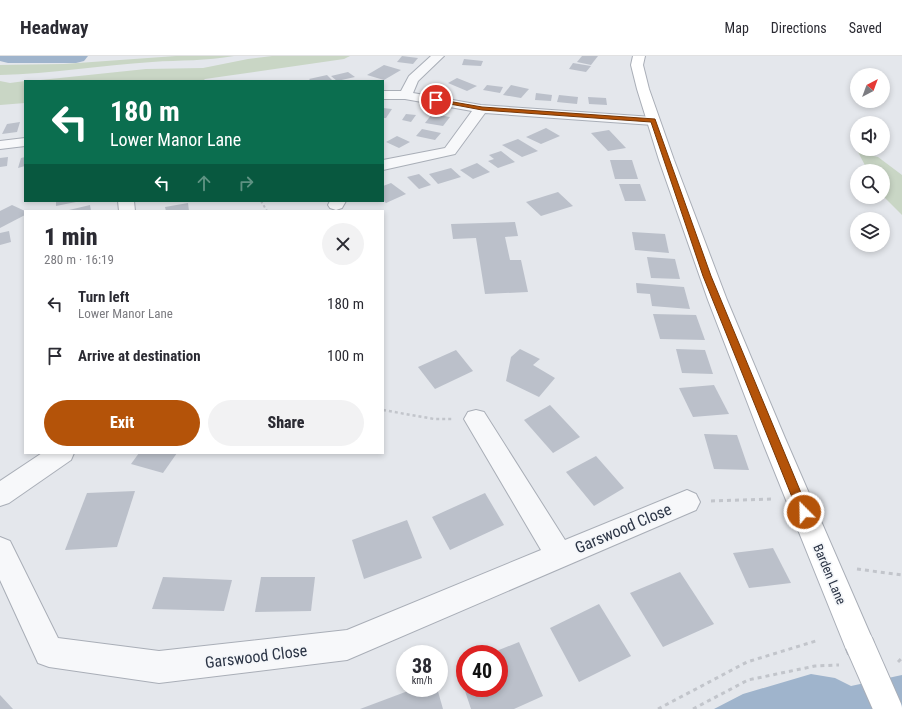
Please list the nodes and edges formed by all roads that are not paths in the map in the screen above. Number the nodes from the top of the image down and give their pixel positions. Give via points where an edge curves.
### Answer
1 (438, 56) edge
2 (639, 56) edge
3 (384, 94) edge
4 (405, 94) junction
5 (482, 109) junction
6 (653, 120) junction
7 (24, 142) edge
8 (0, 145) edge
9 (384, 165) edge
10 (476, 419) road end
11 (61, 454) edge
12 (0, 495) edge
13 (687, 502) road end
14 (0, 550) edge
15 (559, 555) junction
16 (888, 709) edge

1 - 4 street via 413,79
2 - 6 street, Barden Lane via 637,65
3 - 4 street
4 - 5 street
5 - 6 street
5 - 9 street via 450,151
6 - 16 street, Barden Lane, bridge via 707,276 826,565 852,654
7 - 8 street
10 - 15 street, Garswood Close
11 - 12 street
13 - 15 street, Garswood Close
14 - 15 street, Garswood Close via 49,652 159,667 347,645

